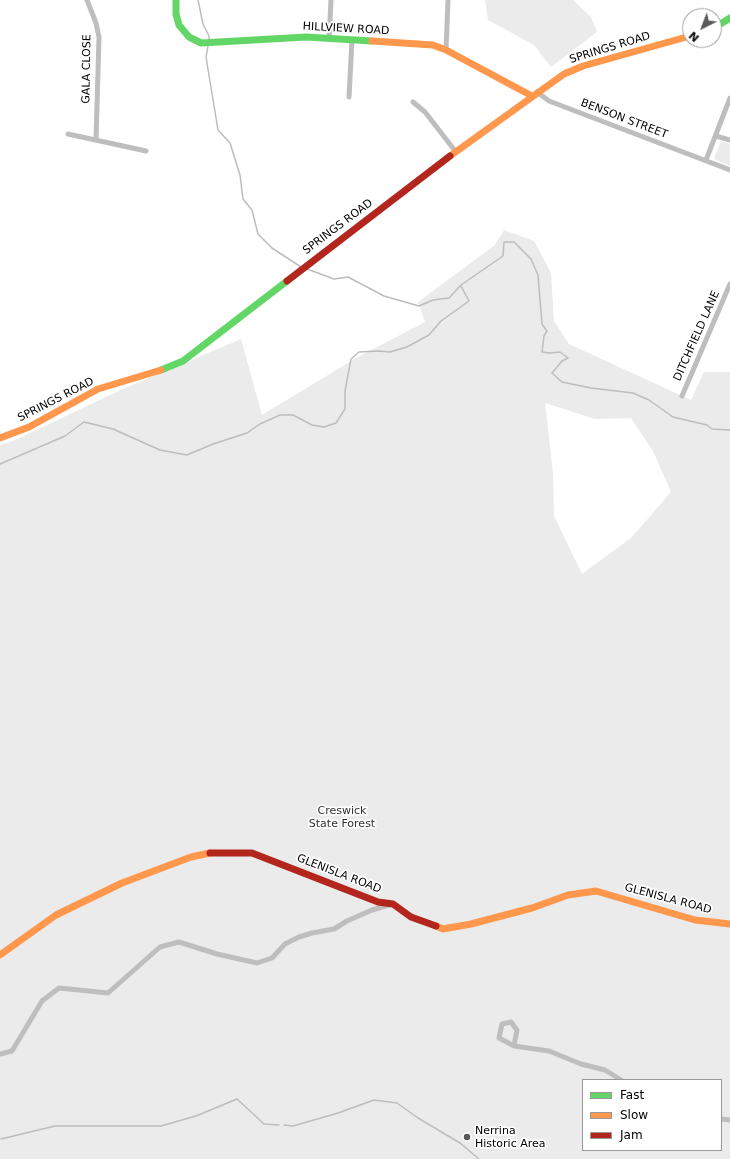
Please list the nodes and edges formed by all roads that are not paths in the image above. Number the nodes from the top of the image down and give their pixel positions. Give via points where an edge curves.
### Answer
1 (87, 0) edge
2 (176, 0) edge
3 (331, 0) edge
4 (448, 0) edge
5 (328, 38) junction
6 (682, 38) edge
7 (352, 40) junction
8 (446, 50) junction
9 (535, 94) junction
10 (349, 97) dead end
11 (730, 98) edge
12 (413, 102) dead end
13 (68, 134) dead end
14 (716, 136) junction
15 (96, 140) junction
16 (730, 140) edge
17 (146, 151) dead end
18 (456, 152) junction
19 (706, 160) junction
20 (730, 170) edge
21 (730, 284) edge
22 (682, 396) dead end
23 (0, 438) edge
24 (393, 904) junction
25 (730, 924) edge
26 (0, 955) edge
27 (514, 1046) junction
28 (0, 1054) edge
29 (620, 1079) edge

1 - 15 street, GALA CLOSE via 99,37
2 - 5 street, HILLVIEW ROAD via 176,19 180,28 191,38 207,44
3 - 5 street
4 - 8 street
5 - 7 street, HILLVIEW ROAD
6 - 9 street, SPRINGS ROAD via 578,68
7 - 8 street, HILLVIEW ROAD via 427,45
7 - 10 street
8 - 9 street, HILLVIEW ROAD
9 - 18 street, SPRINGS ROAD
9 - 19 street, BENSON STREET
11 - 14 street
12 - 18 street via 425,112
13 - 15 street
14 - 16 street
14 - 19 street
15 - 17 street
18 - 23 street, SPRINGS ROAD via 183,361 98,389 29,427
19 - 20 street
21 - 22 street, DITCHFIELD LANE
24 - 25 street, GLENISLA ROAD via 411,918 443,929 532,908 568,895 596,891 695,920
24 - 26 street, GLENISLA ROAD via 378,902 252,853 216,852 191,857 122,883 56,914
24 - 28 street via 347,921 334,930 299,937 285,944 272,958 258,963 179,942 160,947 108,993 60,988 42,1001 12,1051
27 - 27 street via 499,1038 502,1024 511,1022 517,1030
27 - 29 street via 549,1050 581,1064 606,1070

